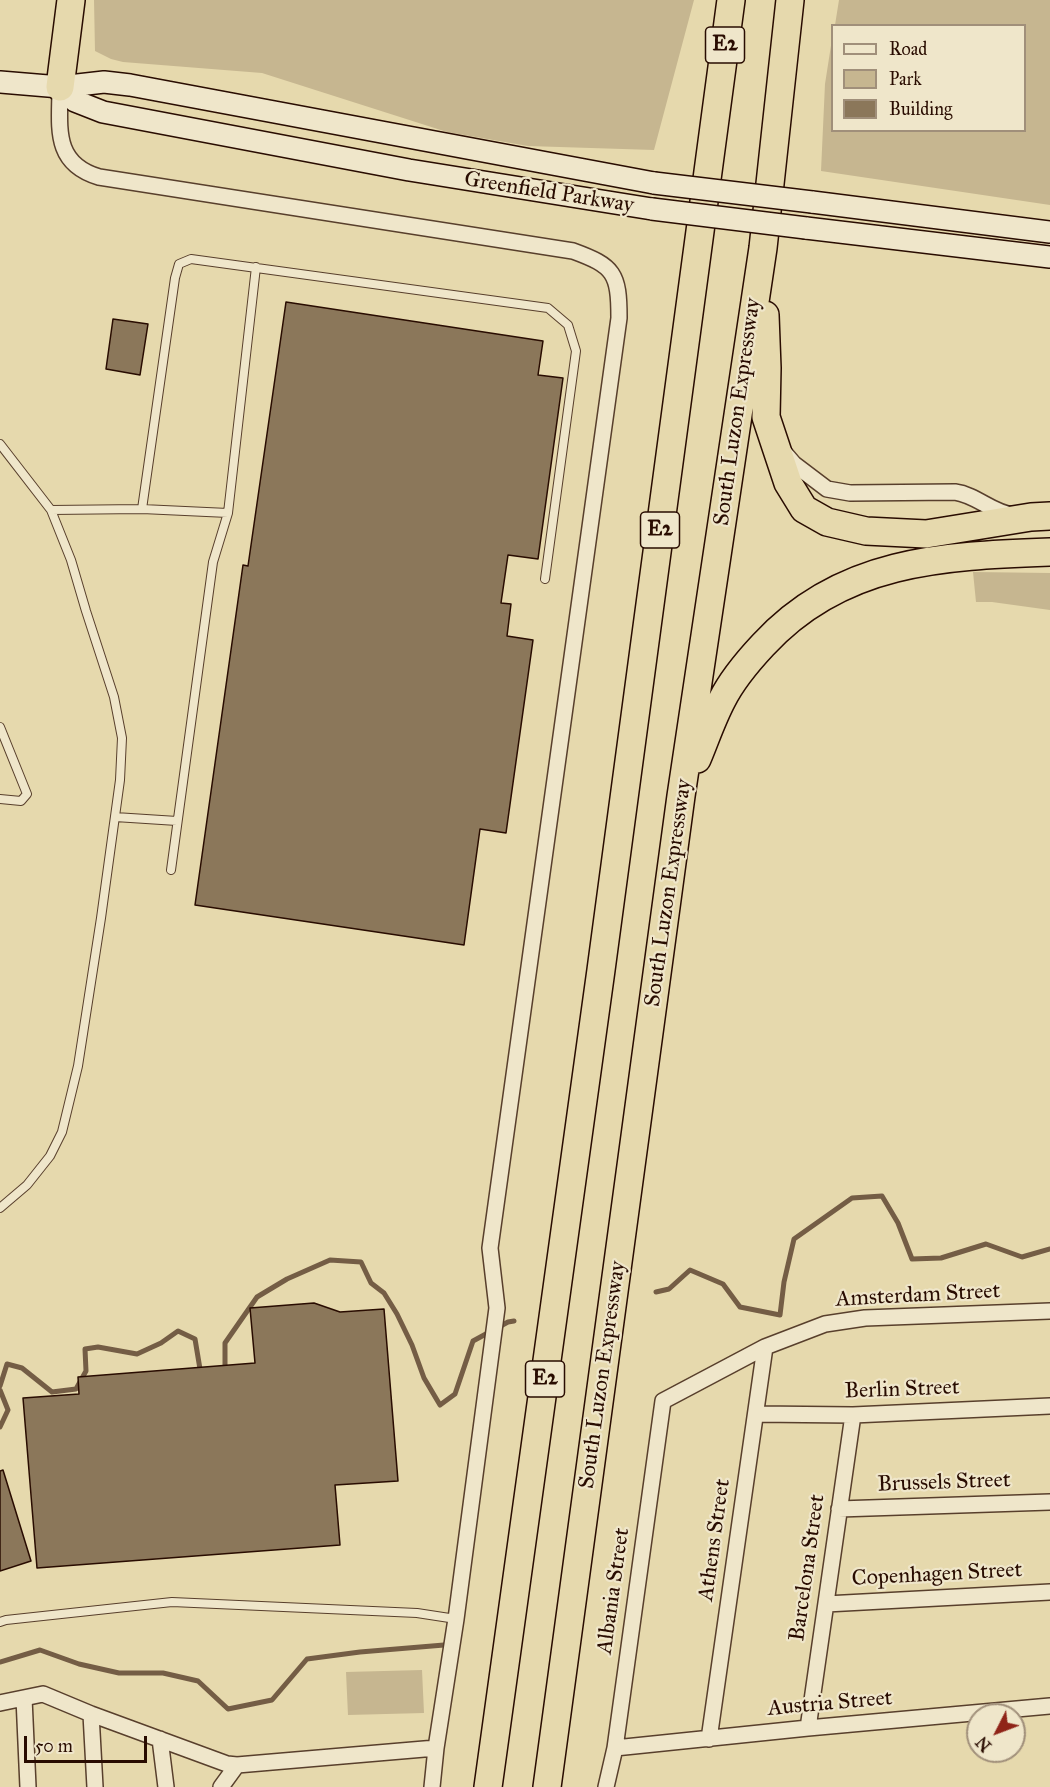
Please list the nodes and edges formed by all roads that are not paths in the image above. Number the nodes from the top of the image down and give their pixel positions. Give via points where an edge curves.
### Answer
1 (71, 0) edge
2 (711, 0) edge
3 (731, 0) edge
4 (790, 0) edge
5 (0, 82) edge
6 (60, 87) junction
7 (719, 91) junction
8 (1050, 232) edge
9 (763, 248) junction
10 (1050, 257) edge
11 (256, 267) junction
12 (772, 439) junction
13 (0, 444) edge
14 (142, 509) junction
15 (51, 510) junction
16 (228, 513) junction
17 (1041, 516) edge
18 (1050, 552) edge
19 (545, 579) dead end
20 (0, 728) edge
21 (681, 796) junction
22 (0, 799) edge
23 (115, 817) junction
24 (177, 821) junction
25 (171, 870) dead end
26 (0, 1208) edge
27 (1050, 1311) edge
28 (765, 1347) junction
29 (663, 1401) joint
30 (1050, 1406) edge
31 (756, 1414) junction
32 (853, 1415) junction
33 (1050, 1502) edge
34 (839, 1509) junction
35 (1050, 1592) edge
36 (826, 1604) junction
37 (456, 1619) junction
38 (0, 1622) edge
39 (24, 1698) junction
40 (0, 1703) edge
41 (1050, 1706) edge
42 (91, 1714) junction
43 (808, 1728) junction
44 (160, 1738) junction
45 (709, 1739) junction
46 (436, 1748) junction
47 (615, 1748) junction
48 (237, 1765) junction
49 (28, 1787) edge
50 (95, 1787) edge
51 (166, 1787) edge
52 (221, 1787) edge
53 (432, 1787) edge
54 (488, 1787) edge
55 (547, 1787) edge
56 (606, 1787) edge

1 - 6 highway
2 - 7 highway
3 - 7 highway, E2
4 - 9 highway, South Luzon Expressway
5 - 6 main road, Greenfield Parkway
6 - 8 main road, Greenfield Parkway, bridge via 104,82 130,85 654,183
6 - 10 main road, Greenfield Parkway, bridge via 75,101 103,112 464,180 652,209
6 - 37 street via 63,149 87,174 573,251 597,260 612,272 617,287 619,318 490,1248 497,1308
7 - 54 highway, E2
9 - 12 highway via 766,417
9 - 21 highway, South Luzon Expressway
11 - 14 lane via 191,259 179,264
11 - 16 lane
11 - 19 lane via 548,308 568,325 576,351
12 - 17 street via 826,489 850,493 955,492 1010,515
12 - 17 highway via 788,483 804,509 827,522 866,531 926,534
13 - 15 lane
14 - 15 lane
14 - 16 lane
15 - 23 lane via 114,697 122,738
16 - 24 lane via 213,562
18 - 21 highway via 981,555 903,566 870,574 813,602 770,637 739,674 722,699
20 - 22 lane via 27,794 21,801
21 - 55 highway, South Luzon Expressway
23 - 24 lane
23 - 26 lane via 78,1066 62,1132 39,1171
24 - 25 lane
27 - 28 street, Amsterdam Street via 865,1318 825,1324
28 - 29 street, Amsterdam Street
28 - 31 street, Athens Street
29 - 47 street, Albania Street
30 - 32 street, Berlin Street
31 - 32 street, Berlin Street
31 - 45 street, Athens Street
32 - 34 street, Barcelona Street
33 - 34 street, Brussels Street
34 - 36 street, Barcelona Street
35 - 36 street, Copenhagen Street
36 - 43 street, Barcelona Street
37 - 38 lane via 417,1613 172,1602
37 - 46 street
39 - 40 street
39 - 42 street via 43,1694
39 - 49 street
41 - 43 street, Austria Street
42 - 44 street
42 - 50 street
43 - 45 street, Austria Street
44 - 48 street
44 - 51 street
45 - 47 street, Austria Street
46 - 48 street
46 - 53 street
47 - 56 street, Albania Street
48 - 52 street

